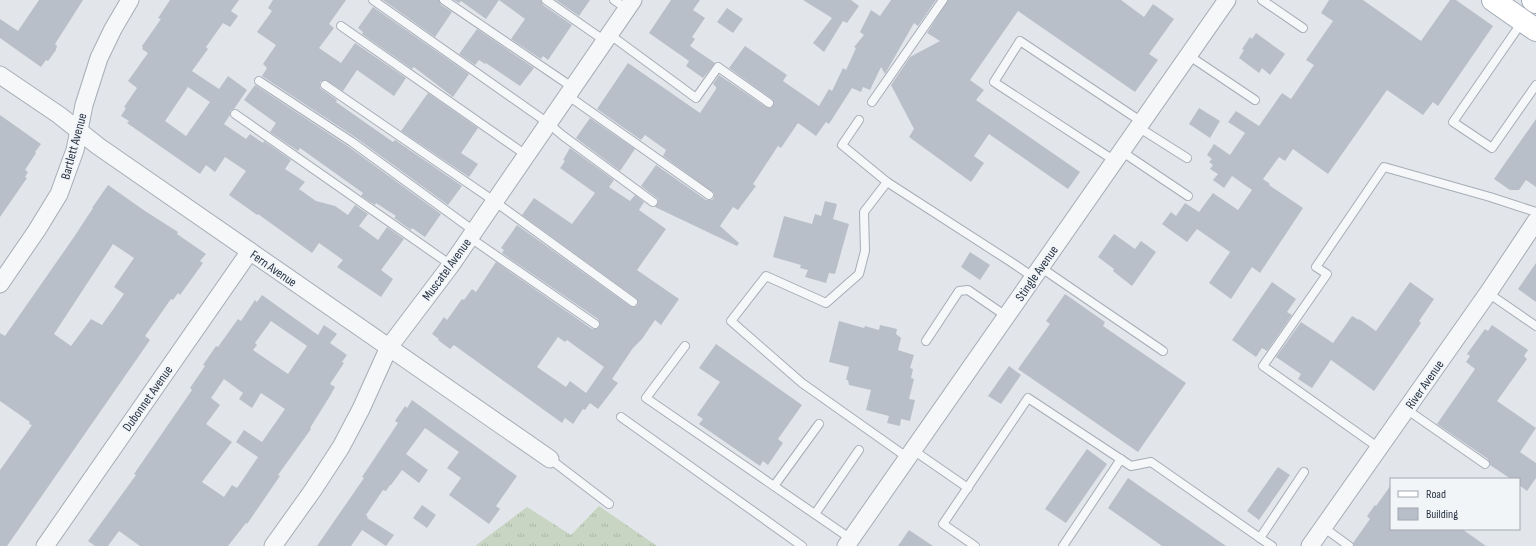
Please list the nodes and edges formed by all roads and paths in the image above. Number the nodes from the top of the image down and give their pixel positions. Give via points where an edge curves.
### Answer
1 (130, 0) edge
2 (373, 0) edge
3 (444, 0) edge
4 (546, 0) edge
5 (943, 0) edge
6 (1226, 0) edge
7 (1262, 0) edge
8 (1494, 0) edge
9 (1533, 0) edge
10 (1536, 2) edge
11 (625, 3) edge
12 (1530, 25) edge
13 (342, 26) dead end
14 (1303, 28) dead end
15 (607, 38) junction
16 (1188, 55) junction
17 (0, 75) edge
18 (259, 81) dead end
19 (325, 85) dead end
20 (1536, 85) edge
21 (570, 91) junction
22 (1255, 100) dead end
23 (872, 102) dead end
24 (769, 103) dead end
25 (235, 114) dead end
26 (859, 120) dead end
27 (548, 123) junction
28 (1140, 124) junction
29 (79, 131) junction
30 (526, 156) junction
31 (1118, 156) junction
32 (1187, 158) dead end
33 (887, 182) junction
34 (709, 195) dead end
35 (1188, 196) dead end
36 (494, 202) junction
37 (653, 202) dead end
38 (1536, 212) edge
39 (1536, 221) edge
40 (472, 234) junction
41 (250, 251) junction
42 (451, 265) junction
43 (1036, 272) junction
44 (0, 284) edge
45 (1488, 293) junction
46 (633, 302) dead end
47 (1006, 316) junction
48 (595, 324) dead end
49 (1536, 326) edge
50 (926, 341) dead end
51 (685, 346) dead end
52 (390, 347) junction
53 (1163, 351) dead end
54 (1406, 409) junction
55 (621, 417) dead end
56 (819, 424) dead end
57 (1379, 448) junction
58 (859, 450) dead end
59 (910, 454) junction
60 (1121, 459) junction
61 (550, 460) joint
62 (1485, 464) dead end
63 (1304, 472) dead end
64 (774, 486) junction
65 (968, 488) junction
66 (609, 504) dead end
67 (815, 514) junction
68 (1323, 527) junction
69 (1260, 538) junction
70 (849, 543) edge
71 (45, 546) edge
72 (273, 546) edge
73 (802, 546) edge
74 (975, 546) edge
75 (1063, 546) edge
76 (1272, 546) edge
77 (1310, 546) edge
78 (1349, 546) edge

1 - 29 street, Bartlett Avenue via 99,58 84,105
2 - 27 lane
3 - 21 lane
4 - 15 lane
5 - 23 lane
6 - 16 street, Stingle Avenue
7 - 14 lane
8 - 12 main road
9 - 10 main road
11 - 15 street, Muscatel Avenue
12 - 20 lane via 1453,122 1492,148
13 - 30 lane
15 - 21 street, Muscatel Avenue
15 - 24 lane via 696,98 718,67
16 - 22 lane
16 - 28 street, Stingle Avenue
17 - 29 street, Fern Avenue
18 - 40 lane via 352,142
19 - 36 lane
21 - 27 street, Muscatel Avenue
21 - 34 lane
25 - 42 lane
26 - 33 lane via 842,145
27 - 30 street, Muscatel Avenue
27 - 37 lane
28 - 31 street, Stingle Avenue
28 - 31 lane via 1020,42 994,82
28 - 32 lane
29 - 41 street, Fern Avenue
29 - 44 street, Bartlett Avenue via 59,194
30 - 36 street, Muscatel Avenue
31 - 35 lane
31 - 43 street, Stingle Avenue
33 - 43 lane
33 - 59 lane via 864,212 865,251 859,274 826,303 766,276 731,321 802,382
36 - 40 street, Muscatel Avenue
36 - 46 lane
38 - 57 lane via 1384,167 1316,267 1327,274 1262,366
39 - 45 street, River Avenue
40 - 42 street, Muscatel Avenue
40 - 48 lane
41 - 52 street, Fern Avenue
41 - 71 street, Dubonnet Avenue
42 - 52 street, Muscatel Avenue
43 - 47 street, Stingle Avenue
43 - 53 lane
45 - 49 lane
45 - 54 street, River Avenue
47 - 50 lane via 968,290 959,291
47 - 59 street, Stingle Avenue
51 - 64 lane via 646,398
52 - 61 street, Fern Avenue
52 - 72 street, Muscatel Avenue via 342,446
54 - 57 street, River Avenue
54 - 62 lane
55 - 73 lane
56 - 64 lane
57 - 68 street, River Avenue
58 - 67 lane
59 - 65 lane
59 - 70 street, Stingle Avenue
60 - 65 lane via 1028,398
60 - 69 lane via 1131,466 1151,462
60 - 75 lane
61 - 66 lane
63 - 69 lane
64 - 67 lane
65 - 74 lane via 943,524
67 - 70 lane
68 - 77 street, River Avenue
68 - 78 lane
69 - 76 lane

